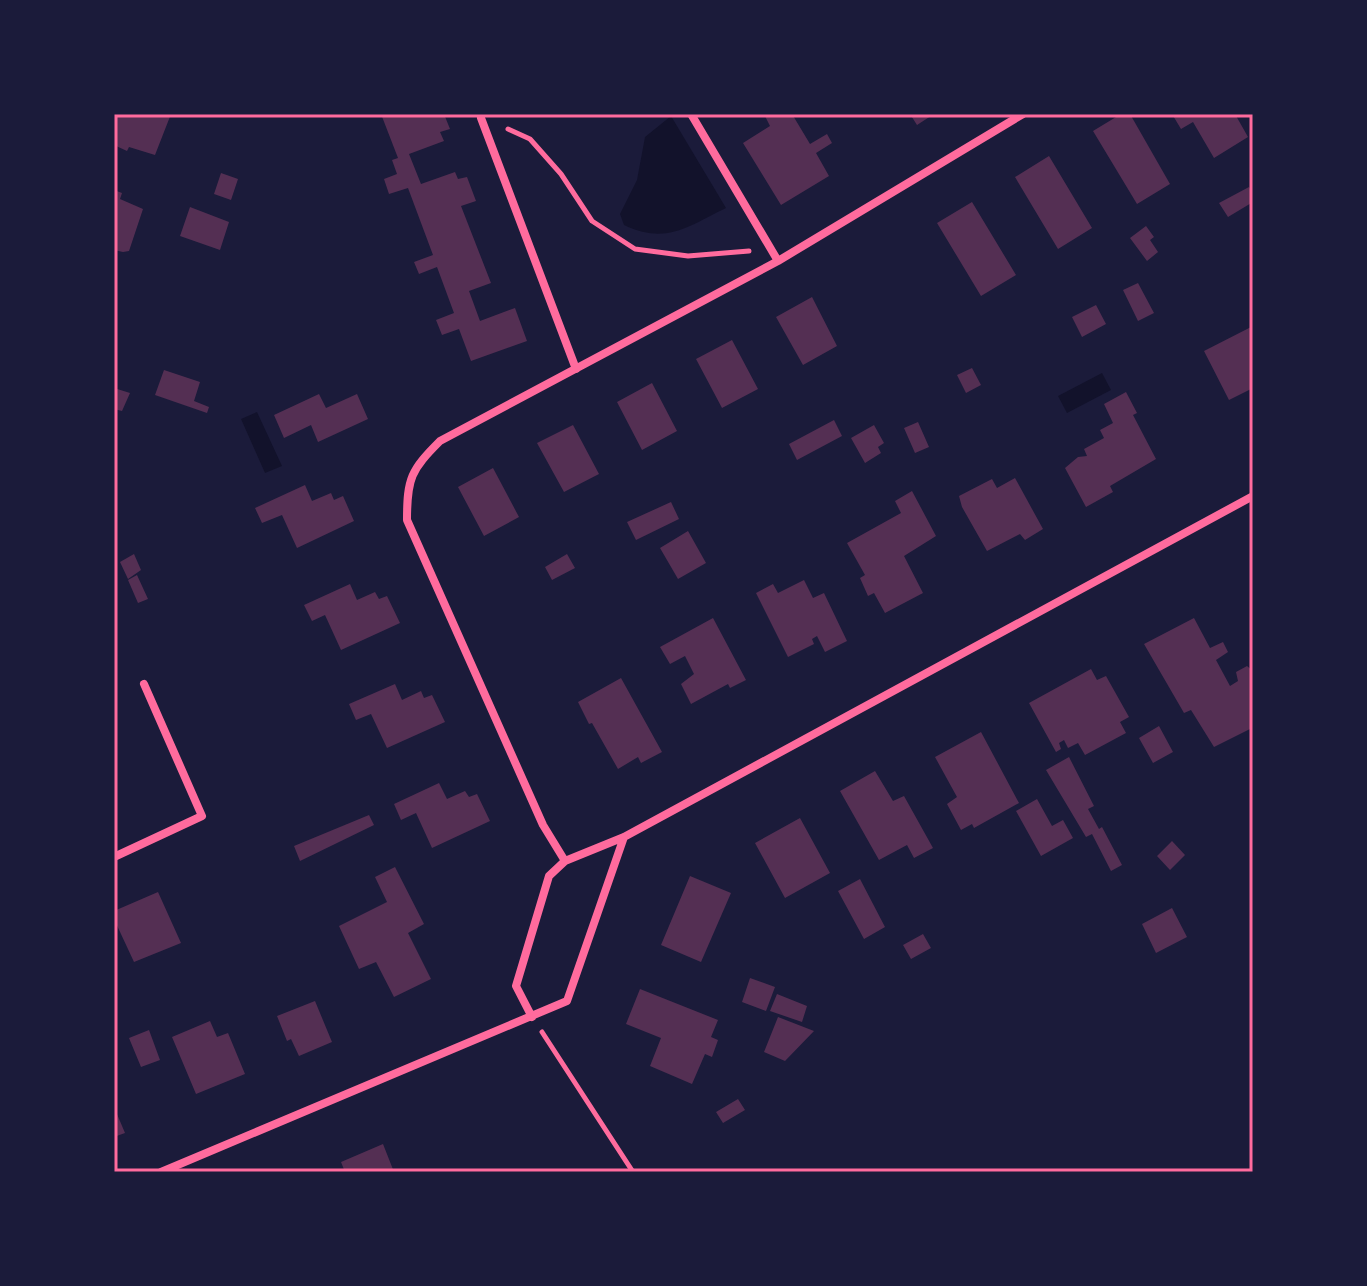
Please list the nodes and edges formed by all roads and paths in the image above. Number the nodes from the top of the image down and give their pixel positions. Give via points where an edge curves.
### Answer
1 (492, 114) edge
2 (691, 114) edge
3 (1023, 114) edge
4 (480, 116) edge
5 (771, 249) junction
6 (778, 261) junction
7 (576, 369) junction
8 (1253, 496) edge
9 (144, 684) dead end
10 (624, 837) junction
11 (114, 857) edge
12 (565, 861) junction
13 (532, 1017) junction
14 (541, 1031) dead end
15 (161, 1172) edge
16 (633, 1172) edge

1 - 4 street
2 - 5 street
3 - 6 street
4 - 5 path via 530,139 592,221 635,249 688,256
4 - 7 street
5 - 6 street
6 - 7 street
7 - 12 street via 440,441 415,467 407,494 407,520 543,825
8 - 10 street
9 - 11 street via 202,816
10 - 12 street
10 - 13 street via 567,1001
12 - 13 street via 549,876 516,986
13 - 15 street
14 - 16 path

